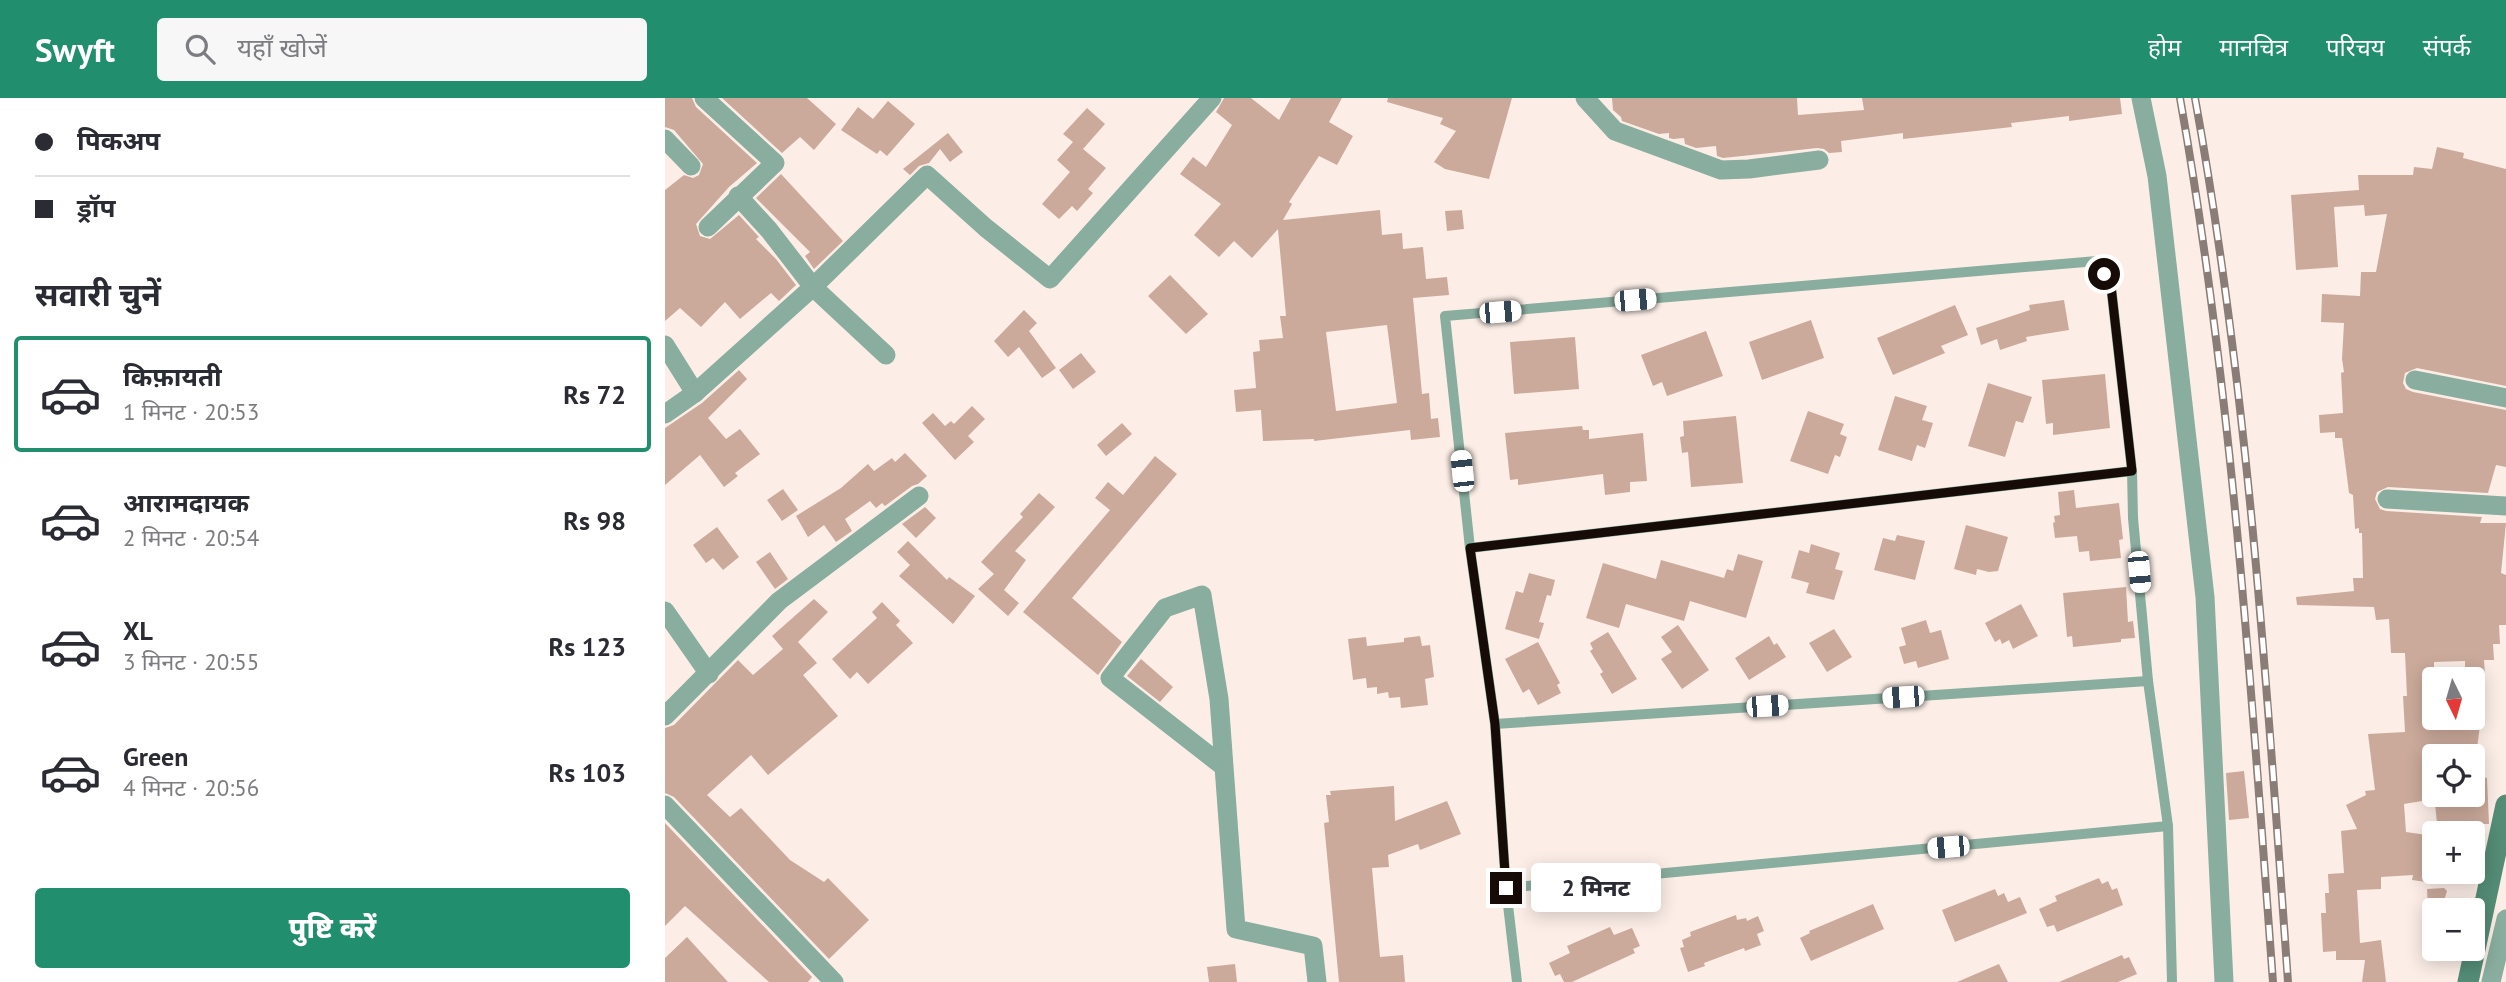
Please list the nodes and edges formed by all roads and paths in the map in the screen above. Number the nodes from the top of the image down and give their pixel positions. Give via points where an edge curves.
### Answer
1 (704, 98) edge
2 (1212, 98) edge
3 (1585, 98) edge
4 (2141, 98) edge
5 (665, 139) edge
6 (1819, 160) dead end
7 (691, 166) dead end
8 (738, 196) junction
9 (708, 227) dead end
10 (813, 287) junction
11 (665, 345) edge
12 (886, 355) dead end
13 (2415, 380) dead end
14 (695, 393) junction
15 (2506, 398) edge
16 (665, 414) edge
17 (2132, 471) junction
18 (919, 496) dead end
19 (2387, 499) dead end
20 (2506, 506) edge
21 (1470, 548) junction
22 (665, 611) edge
23 (709, 674) junction
24 (2148, 681) junction
25 (665, 716) edge
26 (1495, 724) junction
27 (1224, 767) junction
28 (2506, 804) edge
29 (665, 805) edge
30 (2168, 826) junction
31 (1506, 888) junction
32 (2506, 919) edge
33 (834, 982) edge
34 (1317, 982) edge
35 (1517, 982) edge
36 (2172, 982) edge
37 (2224, 982) edge
38 (2468, 982) edge
39 (2491, 982) edge

1 - 8 street via 775,163
2 - 10 street via 1050,279 927,175
3 - 6 street via 1615,131 1721,170
4 - 37 street via 2157,176 2205,597
5 - 7 street
8 - 9 street
8 - 10 street
10 - 12 street
10 - 14 street
11 - 14 street
13 - 15 street
14 - 16 street
17 - 21 lane
17 - 21 lane via 2111,286 2097,261 1445,316
17 - 24 lane
18 - 23 street via 779,601
19 - 20 street
21 - 26 lane
22 - 23 street
23 - 25 street
24 - 26 lane
24 - 30 lane
26 - 31 lane
27 - 27 street via 1219,699 1202,595 1165,608 1110,678
27 - 34 street via 1236,929 1313,946
28 - 38 street
29 - 33 street
30 - 31 lane
30 - 36 lane
31 - 35 lane
32 - 39 street

